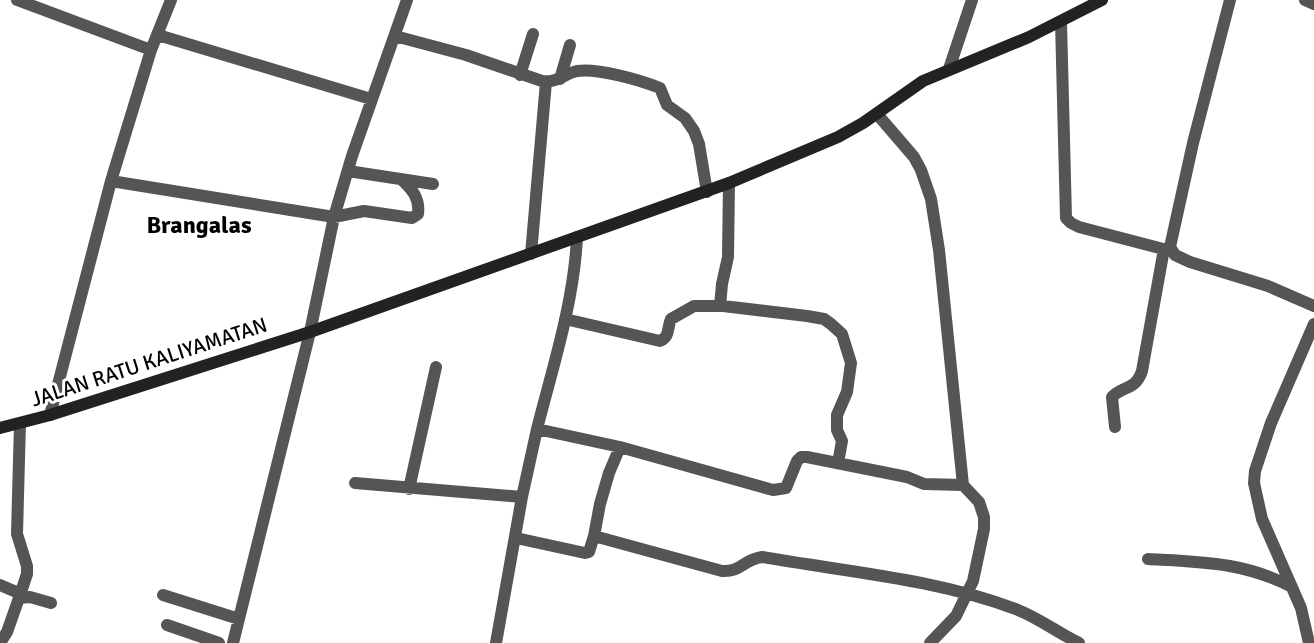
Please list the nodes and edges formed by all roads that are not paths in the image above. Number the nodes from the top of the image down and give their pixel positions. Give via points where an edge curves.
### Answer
1 (17, 0) edge
2 (171, 0) edge
3 (407, 0) edge
4 (972, 0) edge
5 (1102, 0) edge
6 (1230, 0) edge
7 (1305, 0) edge
8 (1314, 4) edge
9 (1061, 22) junction
10 (533, 34) dead end
11 (158, 35) junction
12 (395, 36) junction
13 (570, 45) dead end
14 (151, 50) junction
15 (949, 69) junction
16 (520, 75) junction
17 (560, 79) junction
18 (546, 82) junction
19 (371, 99) junction
20 (877, 114) junction
21 (348, 171) junction
22 (401, 179) junction
23 (111, 181) junction
24 (729, 183) junction
25 (433, 184) dead end
26 (707, 192) junction
27 (334, 217) junction
28 (577, 237) junction
29 (1167, 250) junction
30 (531, 254) junction
31 (720, 306) junction
32 (1314, 306) edge
33 (565, 319) junction
34 (1314, 324) edge
35 (310, 332) junction
36 (436, 367) dead end
37 (50, 415) junction
38 (20, 423) junction
39 (1115, 427) dead end
40 (0, 428) edge
41 (537, 429) junction
42 (620, 447) junction
43 (838, 464) junction
44 (355, 483) dead end
45 (963, 486) junction
46 (409, 489) junction
47 (522, 497) junction
48 (594, 536) junction
49 (516, 538) junction
50 (1149, 559) dead end
51 (0, 585) edge
52 (1292, 587) junction
53 (163, 595) dead end
54 (967, 595) junction
55 (20, 596) junction
56 (51, 603) dead end
57 (240, 619) junction
58 (1309, 621) edge
59 (167, 625) dead end
60 (0, 643) edge
61 (219, 643) edge
62 (233, 643) edge
63 (496, 643) edge
64 (930, 643) edge
65 (1079, 643) edge
66 (1309, 643) edge

1 - 14 street
2 - 11 street
3 - 12 street
4 - 15 street
5 - 9 main road, JALAN RATU KALIYAMATAN
6 - 29 street
7 - 8 street
9 - 15 main road, JALAN RATU KALIYAMATAN
9 - 29 street via 1066,218 1079,226
10 - 16 street
11 - 14 street
11 - 19 street
12 - 16 street via 466,55
12 - 19 street
13 - 17 street
14 - 23 street
15 - 20 main road, JALAN RATU KALIYAMATAN via 914,87
16 - 18 street
17 - 18 street
17 - 26 street via 588,71 660,88 667,105 685,118 694,131
18 - 30 street
19 - 21 street
20 - 24 main road, JALAN RATU KALIYAMATAN via 821,146
20 - 45 street via 914,157 931,199
21 - 22 street
21 - 27 street
22 - 25 street
22 - 27 street via 418,203 418,214 412,218 364,211
23 - 27 street
23 - 37 street
24 - 26 main road, JALAN RATU KALIYAMATAN
24 - 31 street via 728,256
26 - 28 main road, JALAN RATU KALIYAMATAN
27 - 35 street
28 - 30 main road, JALAN RATU KALIYAMATAN
28 - 33 street via 576,268
29 - 32 street via 1190,262 1268,286
29 - 39 street via 1142,371 1135,384 1112,397
30 - 35 main road, JALAN RATU KALIYAMATAN
31 - 33 street via 689,308 671,320 668,334 660,341
31 - 43 street via 824,319 842,334 851,363 847,392 837,415 842,441
33 - 41 street
34 - 52 street via 1271,423 1254,477 1262,519
35 - 37 main road, JALAN RATU KALIYAMATAN
35 - 57 street
36 - 46 street
37 - 38 main road, JALAN RATU KALIYAMATAN
38 - 40 main road, JALAN RATU KALIYAMATAN
38 - 55 street via 17,534 27,566
41 - 42 street
41 - 47 street
42 - 43 street via 773,490 786,488 801,457
42 - 48 street via 609,473
43 - 45 street via 934,486
44 - 46 street
45 - 54 street via 979,502 984,517 981,551
46 - 47 street
47 - 49 street
48 - 49 street via 591,549 585,553
48 - 54 street via 722,571 732,571 750,559 762,557 924,583
49 - 63 street
50 - 52 street via 1241,567
51 - 55 street
52 - 58 street
53 - 57 street
54 - 64 street via 956,616
54 - 65 street via 1022,612
55 - 56 street
55 - 60 street
57 - 62 street
58 - 66 street
59 - 61 street

